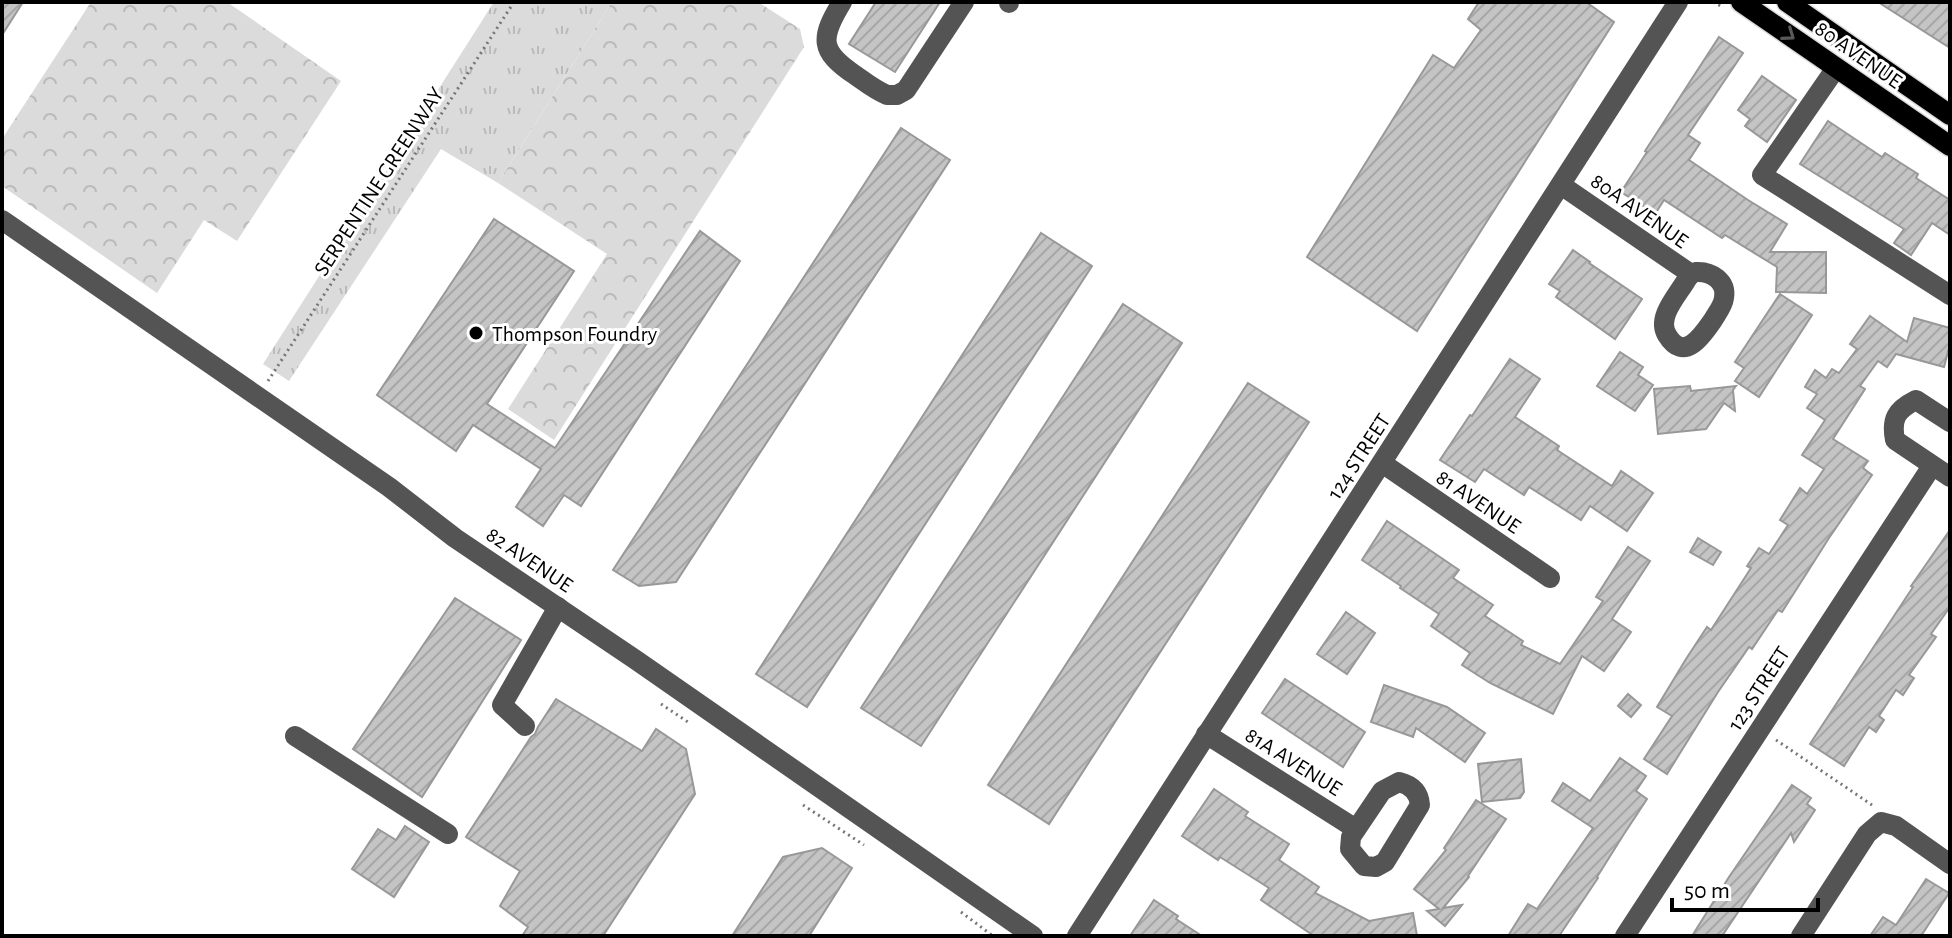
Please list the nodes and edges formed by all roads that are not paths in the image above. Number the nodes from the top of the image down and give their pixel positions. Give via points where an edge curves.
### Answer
1 (842, 2) edge
2 (964, 2) edge
3 (1678, 2) edge
4 (1741, 2) edge
5 (1787, 2) edge
6 (1836, 68) junction
7 (1874, 93) junction
8 (1950, 117) edge
9 (1950, 146) edge
10 (1561, 185) junction
11 (2, 220) edge
12 (1691, 274) dead end
13 (1950, 295) edge
14 (1950, 422) edge
15 (1382, 463) junction
16 (1941, 471) edge
17 (1550, 578) dead end
18 (558, 607) junction
19 (525, 726) dead end
20 (1206, 734) junction
21 (295, 736) dead end
22 (1356, 829) dead end
23 (448, 834) dead end
24 (1950, 864) edge
25 (1033, 936) edge
26 (1077, 936) edge
27 (1625, 936) edge
28 (1801, 936) edge

1 - 2 street via 829,26 828,52 836,63 887,95 897,95 906,90
3 - 10 street, 124 STREET
4 -> 6 main road, 80 AVENUE
5 - 8 main road, 80 AVENUE
6 - 7 main road, 80 AVENUE
6 - 13 street via 1762,175
7 - 8 main road via 1895,96 1929,118
7 - 9 main road, 80 AVENUE
10 - 12 street, 80A AVENUE
10 - 15 street, 124 STREET
11 - 18 street, 82 AVENUE
14 - 16 street, 123 STREET via 1916,400 1903,407 1892,425 1895,440
15 - 17 street, 81 AVENUE
15 - 20 street, 124 STREET
16 - 27 street, 123 STREET
18 - 19 street via 502,705
18 - 25 street, 82 AVENUE
20 - 22 street, 81A AVENUE
20 - 26 street, 124 STREET
21 - 23 street
24 - 28 street via 1896,826 1881,822 1867,834

